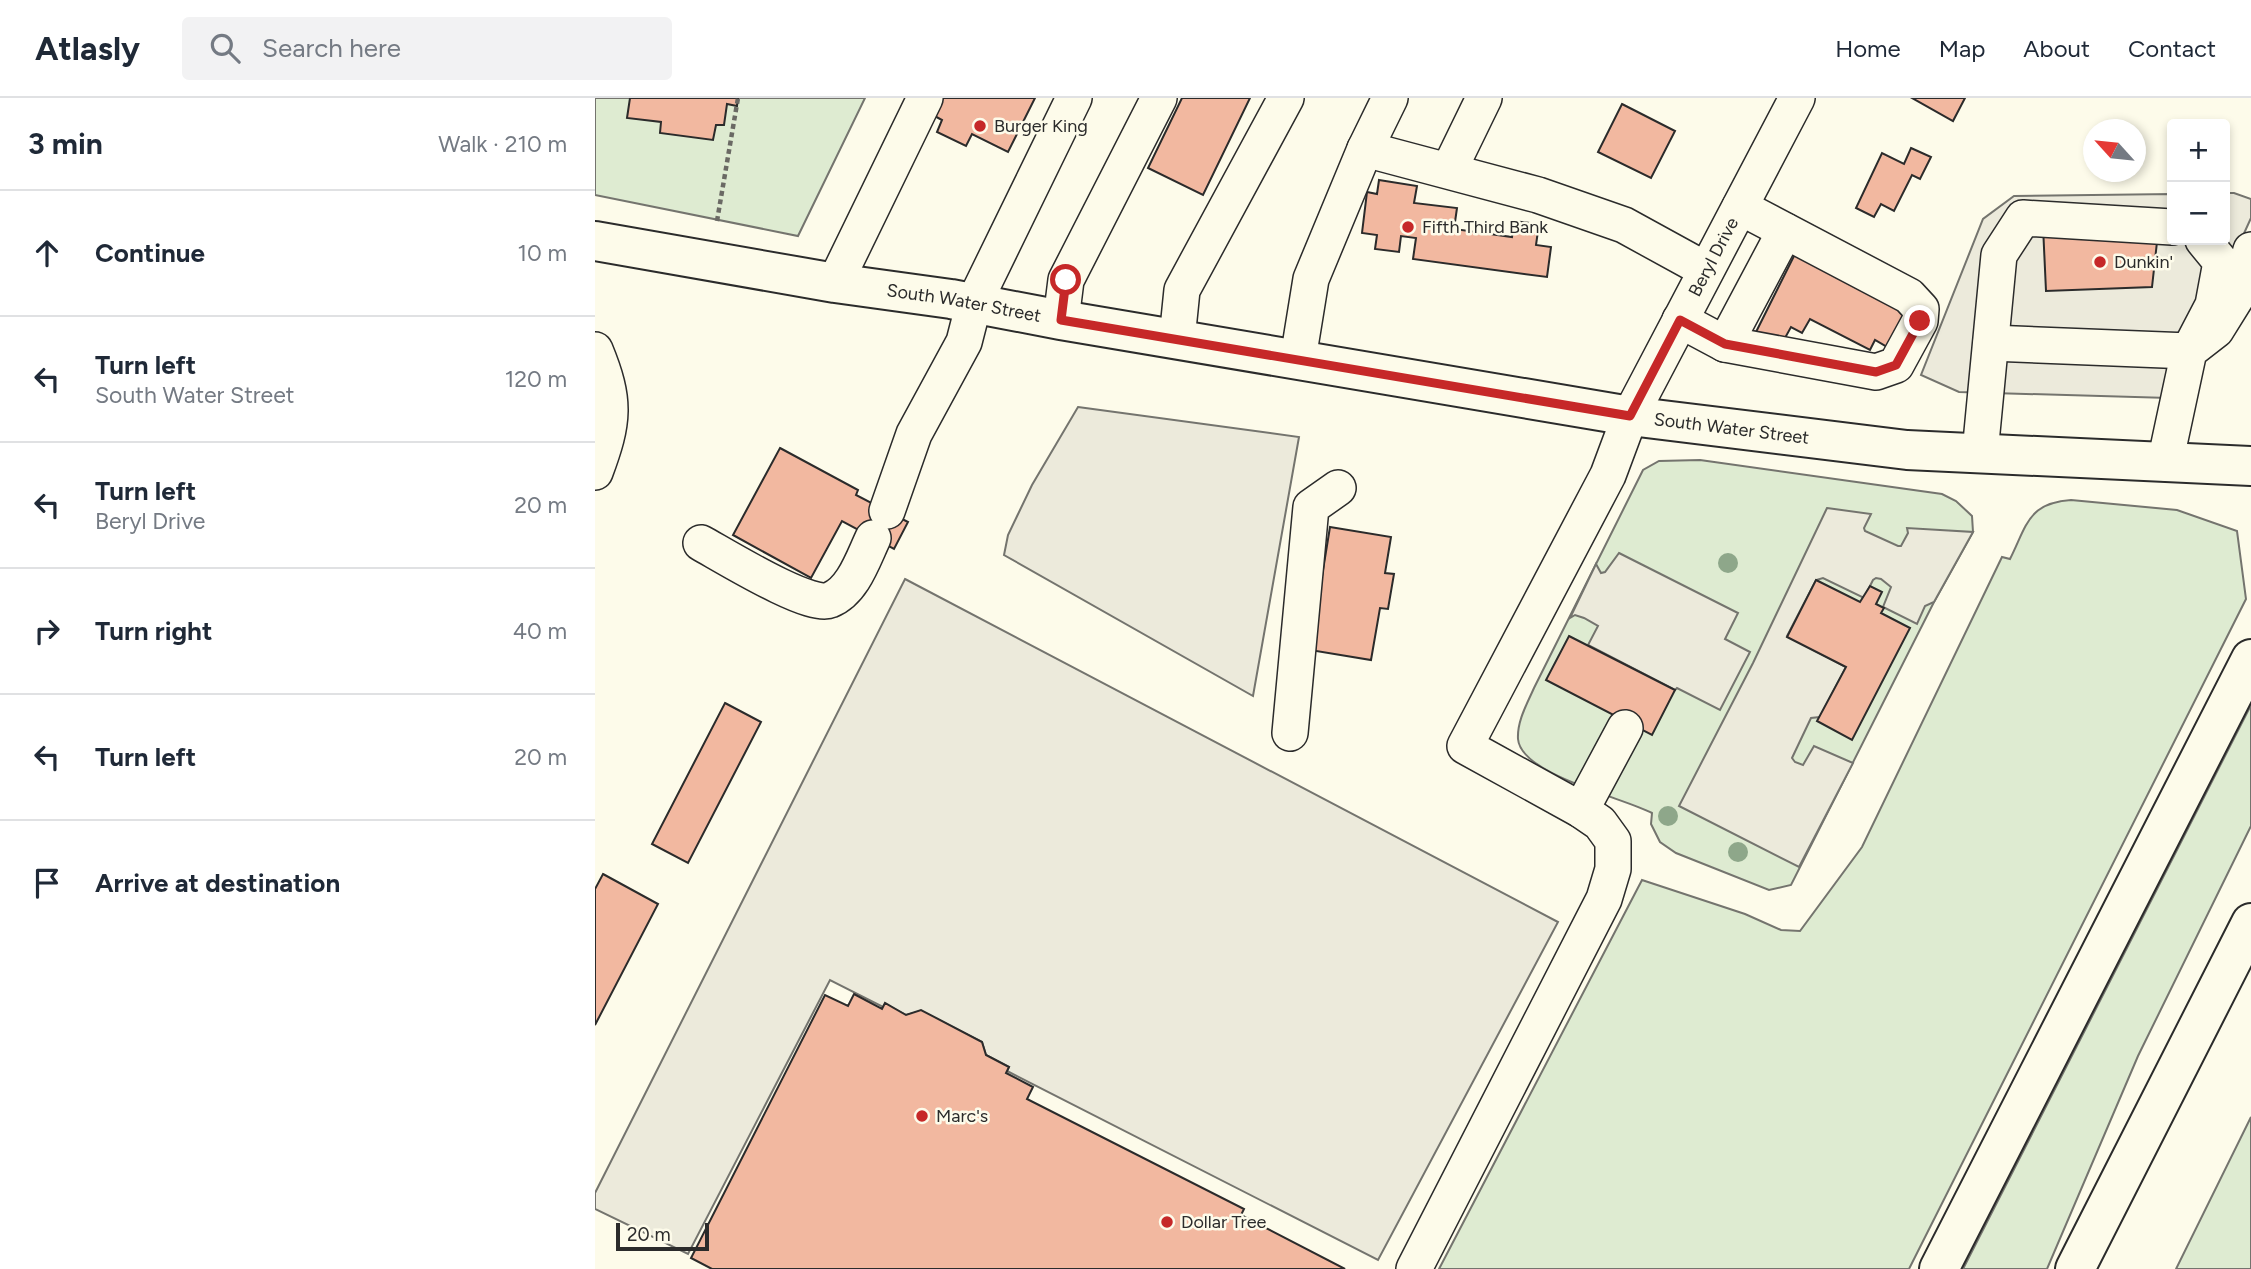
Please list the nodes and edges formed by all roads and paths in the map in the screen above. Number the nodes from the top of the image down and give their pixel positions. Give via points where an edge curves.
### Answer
1 (737, 98) edge
2 (925, 98) edge
3 (1074, 98) edge
4 (1159, 98) edge
5 (1286, 98) edge
6 (1390, 98) edge
7 (1484, 98) edge
8 (1797, 98) edge
9 (1365, 149) junction
10 (1449, 170) junction
11 (1739, 207) junction
12 (717, 221) dead end
13 (2167, 227) edge
14 (1785, 231) junction
15 (595, 241) edge
16 (2207, 245) edge
17 (2251, 250) edge
18 (1706, 270) junction
19 (835, 283) junction
20 (974, 303) junction
21 (1061, 320) junction
22 (1680, 320) junction
23 (1177, 339) junction
24 (1991, 343) junction
25 (1725, 344) junction
26 (595, 350) edge
27 (2189, 351) junction
28 (1298, 359) junction
29 (1630, 416) junction
30 (1980, 453) junction
31 (2165, 463) junction
32 (2251, 466) edge
33 (595, 472) edge
34 (1338, 488) dead end
35 (701, 543) dead end
36 (2251, 659) edge
37 (1625, 728) dead end
38 (1290, 733) dead end
39 (1581, 810) junction
40 (2251, 923) edge
41 (1414, 1269) edge
42 (1939, 1269) edge
43 (2075, 1269) edge

1 - 12 path
2 - 19 street
3 - 20 street
4 - 21 street via 1066,280
5 - 23 street via 1182,290
6 - 9 street
7 - 10 street
8 - 11 street, Beryl Drive
9 - 10 street
9 - 28 street via 1311,279
10 - 18 street via 1624,225
11 - 14 street
11 - 18 street, Beryl Drive
13 - 24 street via 2023,218 1999,255
14 - 25 street
14 - 25 street via 1909,296 1921,309 1920,321 1896,365 1876,372
15 - 19 main road, South Water Street
16 - 27 street via 2221,262 2213,305
17 - 27 street via 2239,293 2216,330
18 - 22 street, Beryl Drive
19 - 20 main road, South Water Street
20 - 21 main road, South Water Street
20 - 35 street via 964,342 914,435 880,525 841,593 828,601 812,600
21 - 23 main road, South Water Street
22 - 25 street
22 - 29 street, Beryl Drive
23 - 28 main road, South Water Street
24 - 27 street
24 - 30 street
26 - 33 street via 612,404 609,435
27 - 31 street
28 - 29 main road, South Water Street
29 - 30 main road, South Water Street via 1906,450
29 - 39 street, Beryl Drive via 1608,475 1465,746
30 - 31 main road, South Water Street
31 - 32 main road, South Water Street
34 - 38 street via 1311,507
36 - 42 main road
37 - 39 street
39 - 41 street via 1600,823 1613,842 1604,899
40 - 43 main road

